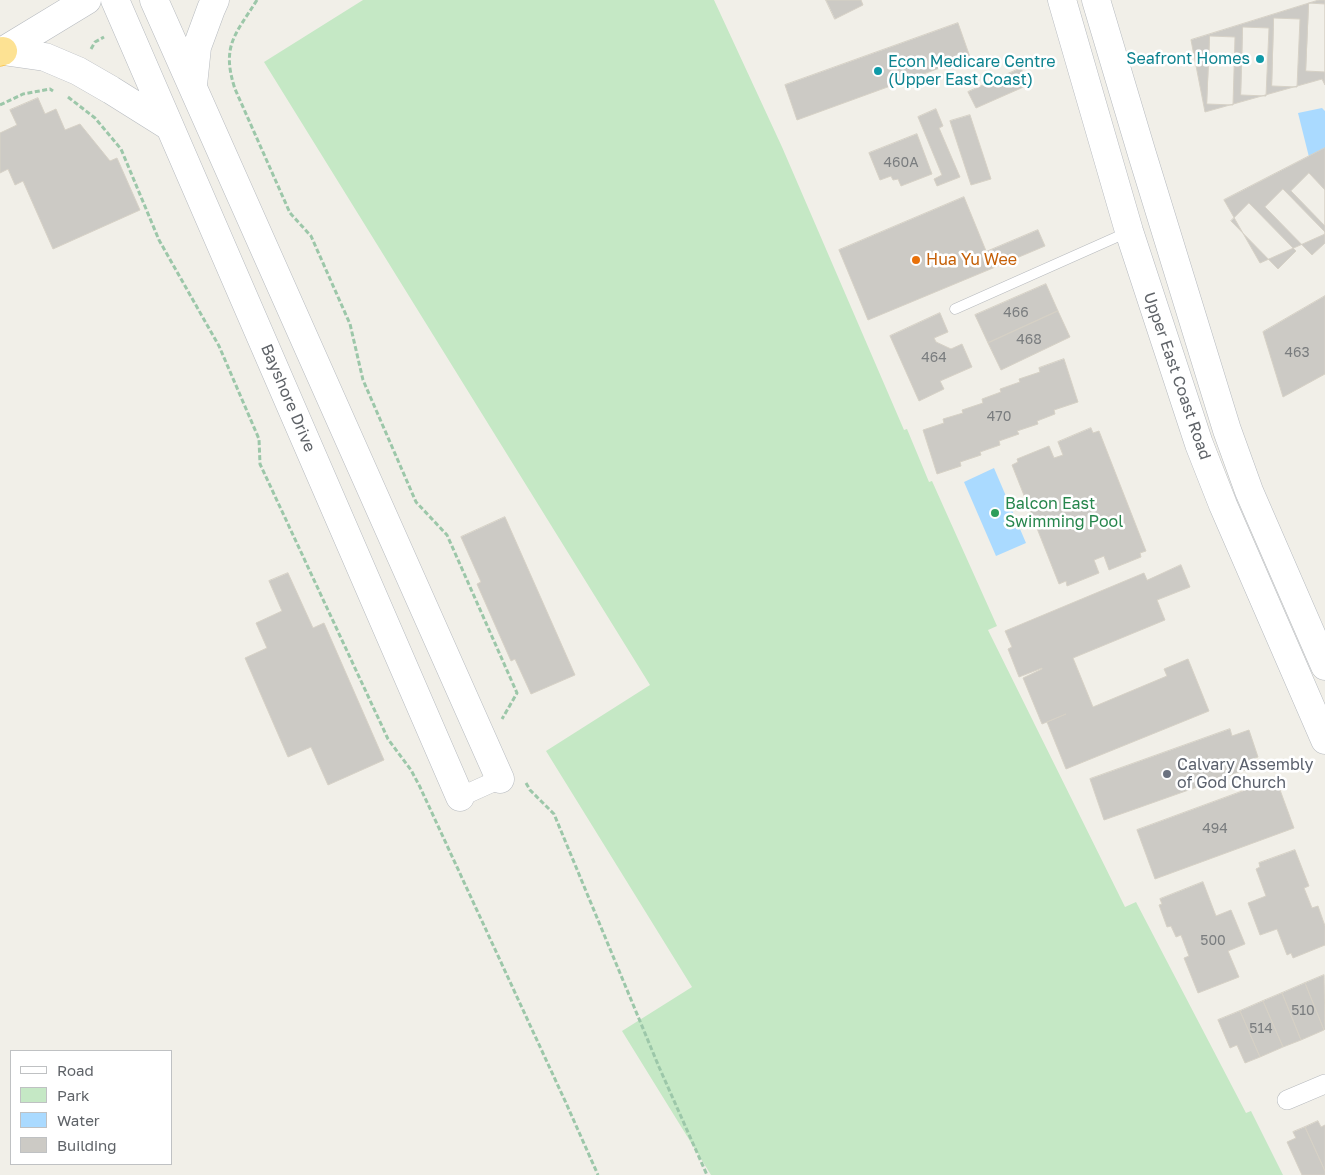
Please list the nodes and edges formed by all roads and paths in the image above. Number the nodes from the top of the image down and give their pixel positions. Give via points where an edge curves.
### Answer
1 (87, 0) edge
2 (115, 0) edge
3 (154, 0) edge
4 (215, 0) edge
5 (256, 0) edge
6 (1062, 0) edge
7 (1096, 0) edge
8 (2, 51) edge
9 (193, 86) junction
10 (59, 93) dead end
11 (68, 97) dead end
12 (0, 104) edge
13 (170, 126) junction
14 (1129, 231) junction
15 (955, 309) dead end
16 (1325, 666) edge
17 (498, 726) dead end
18 (1325, 740) edge
19 (500, 779) joint
20 (530, 790) dead end
21 (460, 797) joint
22 (1325, 1084) edge
23 (1287, 1100) dead end
24 (598, 1175) edge
25 (708, 1175) edge

1 - 8 street
2 - 13 street, Bayshore Drive
3 - 9 street
4 - 9 street via 197,47
5 - 17 path via 238,27 230,47 230,72 235,89 290,213 311,236 350,324 363,380 416,502 447,535 517,693
6 - 14 street, Upper East Coast Road
7 - 16 street, Upper East Coast Road via 1226,430 1248,491
8 - 13 street via 45,57 78,71
9 - 19 street
10 - 12 path via 50,89 23,94
11 - 24 path via 95,118 121,149 159,240 219,346 259,439 260,464 388,739 420,787
13 - 21 street, Bayshore Drive
14 - 15 lane
14 - 18 street, Upper East Coast Road via 1199,444
19 - 21 street
20 - 25 path via 554,814 659,1067
22 - 23 street

